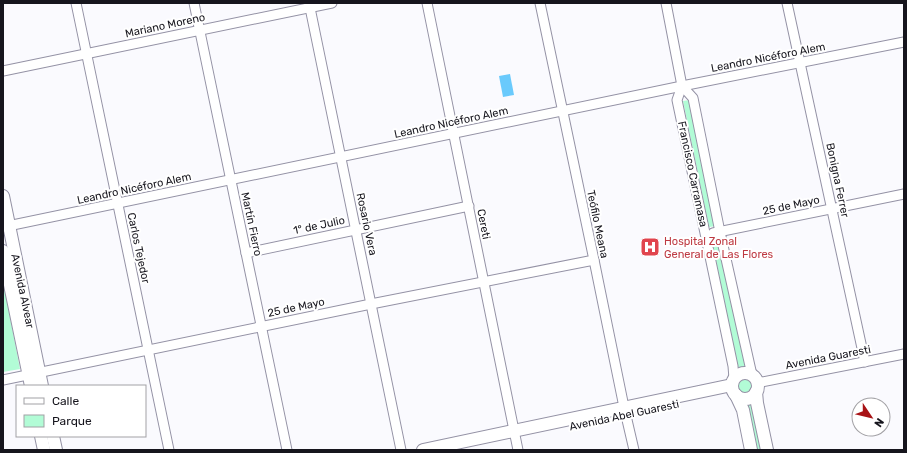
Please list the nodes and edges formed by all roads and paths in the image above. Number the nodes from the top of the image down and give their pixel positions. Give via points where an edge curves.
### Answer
1 (76, 3) edge
2 (194, 3) edge
3 (332, 3) edge
4 (428, 3) edge
5 (540, 3) edge
6 (666, 3) edge
7 (787, 3) edge
8 (309, 5) edge
9 (200, 30) junction
10 (904, 42) edge
11 (86, 54) junction
12 (801, 63) junction
13 (3, 71) edge
14 (682, 86) junction
15 (562, 112) junction
16 (454, 134) junction
17 (341, 157) junction
18 (231, 180) junction
19 (904, 194) edge
20 (3, 196) edge
21 (117, 204) junction
22 (469, 206) junction
23 (832, 209) junction
24 (6, 226) edge
25 (356, 230) junction
26 (720, 232) junction
27 (706, 235) junction
28 (3, 251) edge
29 (246, 253) junction
30 (594, 260) junction
31 (483, 282) junction
32 (371, 304) junction
33 (261, 327) junction
34 (148, 350) junction
35 (904, 354) edge
36 (865, 362) junction
37 (33, 378) edge
38 (3, 380) edge
39 (755, 383) junction
40 (41, 385) edge
41 (734, 388) junction
42 (625, 411) junction
43 (514, 434) junction
44 (41, 437) edge
45 (53, 437) edge
46 (44, 450) edge
47 (56, 450) edge
48 (169, 450) edge
49 (287, 450) edge
50 (401, 450) edge
51 (423, 450) edge
52 (453, 450) edge
53 (518, 450) edge
54 (634, 450) edge
55 (751, 450) edge
56 (767, 450) edge

1 - 11 street, Carlos Tejedor
2 - 9 street, Martín Fierro
3 - 8 street, Mariano Moreno
4 - 16 street, Cereti
5 - 15 street, Teófilo Meana
6 - 14 street, Francisco Carramasa
7 - 12 street, Bonigna Ferrer
8 - 9 street, Mariano Moreno
8 - 17 street, Rosario Vera
9 - 11 street, Mariano Moreno
9 - 18 street, Martín Fierro
10 - 12 street, Leandro Nicéforo Alem
11 - 13 street, Mariano Moreno
11 - 21 street, Carlos Tejedor
12 - 14 street, Leandro Nicéforo Alem
12 - 23 street, Bonigna Ferrer
14 - 15 street, Leandro Nicéforo Alem
14 - 26 street, Francisco Carramasa via 693,98
14 - 27 street, Francisco Carramasa via 677,100
15 - 16 street, Leandro Nicéforo Alem
15 - 30 street, Teófilo Meana
16 - 17 street, Leandro Nicéforo Alem
16 - 22 street, Cereti
17 - 18 street, Leandro Nicéforo Alem
17 - 25 street, Rosario Vera
18 - 21 street, Leandro Nicéforo Alem
18 - 29 street, Martín Fierro
19 - 23 street, 25 de Mayo
20 - 24 main road, Avenida Alvear
21 - 24 street, Leandro Nicéforo Alem
21 - 34 street, Carlos Tejedor
22 - 25 street, 1° de Julio
22 - 31 street, Cereti
23 - 26 street, 25 de Mayo
23 - 36 street, Bonigna Ferrer
24 - 37 main road, Avenida Alvear
25 - 29 street, 1° de Julio
25 - 32 street, Rosario Vera
26 - 27 street, 25 de Mayo
26 - 39 street, Francisco Carramasa
27 - 41 street, Francisco Carramasa via 734,366
28 - 37 main road, Avenida Alvear
29 - 33 street, Martín Fierro
30 - 31 street, 25 de Mayo
30 - 42 street, Teófilo Meana
31 - 32 street, 25 de Mayo
31 - 43 street, Cereti
32 - 33 street, 25 de Mayo
32 - 50 street, Rosario Vera
33 - 34 street, 25 de Mayo
33 - 49 street, Martín Fierro
34 - 37 street, 25 de Mayo
34 - 48 street, Carlos Tejedor
35 - 36 street, Avenida Guaresti
36 - 39 street, Avenida Guaresti
37 - 38 street, 25 de Mayo
37 - 40 main road, Avenida Alvear
39 - 41 main road via 744,373 736,376
39 - 41 main road via 754,395 743,399
39 - 56 main road, Francisco Carramasa
41 - 42 main road, Avenida Abel Guaresti
41 - 55 main road, Francisco Carramasa via 743,410
42 - 43 main road, Avenida Abel Guaresti
42 - 54 street, Teófilo Meana
43 - 51 main road
43 - 52 main road
43 - 53 street, Cereti
44 - 46 main road
45 - 47 main road

